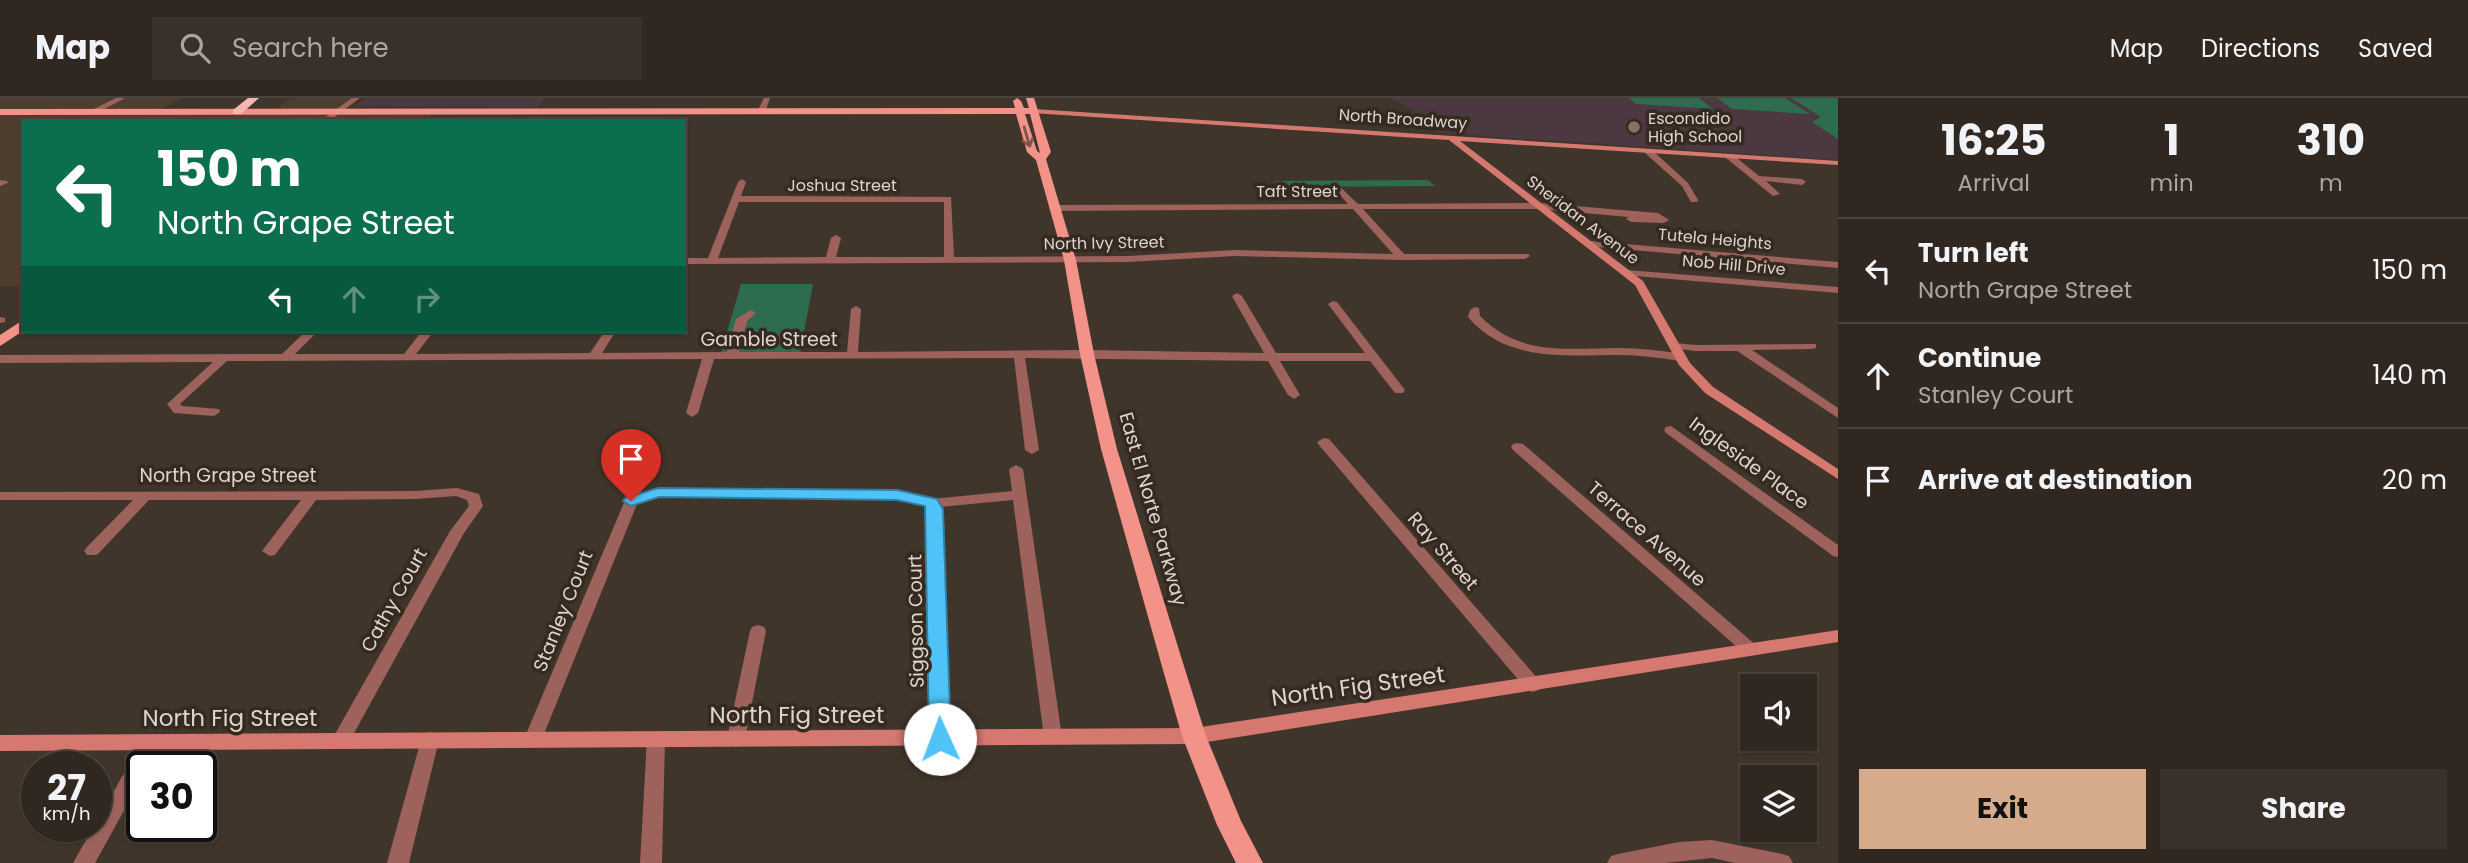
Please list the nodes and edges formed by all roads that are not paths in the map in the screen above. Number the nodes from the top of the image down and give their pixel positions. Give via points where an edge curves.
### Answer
1 (122, 98) edge
2 (254, 98) edge
3 (273, 98) edge
4 (357, 98) edge
5 (767, 98) edge
6 (1016, 98) edge
7 (1030, 98) edge
8 (762, 110) junction
9 (1020, 110) junction
10 (94, 111) junction
11 (1034, 111) junction
12 (0, 112) edge
13 (237, 112) junction
14 (257, 112) junction
15 (337, 112) junction
16 (228, 119) edge
17 (249, 119) edge
18 (327, 119) edge
19 (1450, 137) junction
20 (1648, 151) junction
21 (1729, 156) junction
22 (1041, 159) junction
23 (1838, 163) edge
24 (1755, 178) junction
25 (742, 182) dead end
26 (1802, 182) dead end
27 (1338, 188) dead end
28 (1776, 194) dead end
29 (736, 199) junction
30 (1694, 200) dead end
31 (1356, 207) junction
32 (1541, 207) junction
33 (1054, 208) junction
34 (1632, 219) dead end
35 (836, 238) dead end
36 (1590, 244) junction
37 (1525, 256) dead end
38 (1401, 257) junction
39 (949, 260) junction
40 (1070, 260) junction
41 (686, 261) edge
42 (712, 261) junction
43 (830, 261) junction
44 (1838, 265) edge
45 (1627, 272) junction
46 (1838, 290) edge
47 (1237, 296) dead end
48 (1333, 304) dead end
49 (856, 309) dead end
50 (1475, 310) dead end
51 (751, 313) dead end
52 (1, 320) edge
53 (20, 329) edge
54 (310, 333) edge
55 (426, 333) edge
56 (609, 333) edge
57 (0, 344) edge
58 (1812, 346) dead end
59 (1741, 348) junction
60 (1678, 352) junction
61 (1019, 354) junction
62 (1087, 354) junction
63 (408, 356) junction
64 (594, 356) junction
65 (709, 356) junction
66 (732, 356) junction
67 (852, 356) junction
68 (225, 357) junction
69 (286, 357) junction
70 (1371, 357) junction
71 (1274, 358) junction
72 (0, 359) edge
73 (1399, 390) dead end
74 (1294, 396) dead end
75 (214, 412) dead end
76 (692, 413) dead end
77 (1838, 414) edge
78 (1671, 430) dead end
79 (1324, 442) dead end
80 (1518, 447) dead end
81 (1032, 450) dead end
82 (1016, 469) dead end
83 (1838, 475) edge
84 (457, 492) joint
85 (147, 494) junction
86 (313, 494) junction
87 (1019, 495) junction
88 (0, 496) edge
89 (932, 503) junction
90 (92, 551) dead end
91 (270, 551) dead end
92 (1838, 552) edge
93 (758, 631) dead end
94 (1838, 636) edge
95 (1751, 650) junction
96 (1533, 685) junction
97 (1194, 736) junction
98 (1053, 737) junction
99 (533, 739) junction
100 (656, 739) junction
101 (736, 739) junction
102 (940, 739) junction
103 (430, 740) junction
104 (341, 741) junction
105 (0, 743) edge
106 (150, 743) junction
107 (84, 863) edge
108 (398, 863) edge
109 (651, 863) edge
110 (1250, 863) edge
111 (1618, 863) edge
112 (1782, 863) edge

1 - 10 street
2 - 13 highway
3 - 14 highway
4 - 15 street
5 - 8 street
6 - 9 main road, East El Norte Parkway
7 - 11 main road
8 - 9 main road, North Broadway
8 - 15 main road, North Broadway
9 - 11 main road, North Broadway
9 -> 22 main road, East El Norte Parkway via 1031,152
10 - 12 main road, North Broadway
10 - 13 main road, North Broadway
11 - 19 street, North Broadway
11 - 22 main road, East El Norte Parkway via 1046,152
13 - 14 main road, North Broadway
13 - 16 main road
14 - 15 main road, North Broadway
14 - 17 main road
15 - 18 street
19 - 20 street, North Broadway
19 - 32 street, Sheridan Avenue
20 - 21 street, North Broadway
20 - 30 street
21 - 23 street, North Broadway
21 - 24 street
22 - 33 main road, East El Norte Parkway
24 - 26 street
24 - 28 street
25 - 29 street
27 - 31 street
29 - 39 street, Joshua Street via 948,199
29 - 42 street
31 - 32 street, Taft Street
31 - 33 street, Taft Street
31 - 38 street
32 - 34 street, Taft Street via 1664,220
32 - 36 street, Sheridan Avenue
33 - 40 main road, East El Norte Parkway
35 - 43 street
36 - 44 street, Tutela Heights
36 - 45 street, Sheridan Avenue
37 - 38 street, North Ivy Street
38 - 40 street, North Ivy Street via 1235,253
39 - 40 street, North Ivy Street
39 - 43 street, North Ivy Street
40 - 62 main road, East El Norte Parkway
41 - 42 street, North Ivy Street
42 - 43 street, North Ivy Street
45 - 46 street, Nob Hill Drive
45 - 60 street, Sheridan Avenue via 1645,290
47 - 71 street
48 - 70 street
49 - 67 street
50 - 60 street via 1474,317 1494,336 1540,351 1569,355
51 - 66 street via 742,319
52 - 53 main road
53 - 57 main road
54 - 69 street
55 - 63 street
56 - 64 street
58 - 59 street
59 - 60 street
59 - 77 street
60 - 83 street, Sheridan Avenue via 1709,390
61 - 62 street, Gamble Street
61 - 67 street, Gamble Street
61 - 81 street
62 - 71 street, Gamble Street
62 - 97 main road, East El Norte Parkway via 1109,450
63 - 64 street, Gamble Street
63 - 69 street, Gamble Street
64 - 65 street, Gamble Street
65 - 66 street, Gamble Street
65 - 76 street
66 - 67 street, Gamble Street
68 - 69 street, Gamble Street
68 - 72 street, Gamble Street
68 - 75 street via 173,404 178,410
70 - 71 street, Gamble Street
70 - 73 street
71 - 74 street
78 - 92 street, Ingleside Place
79 - 96 street, Ray Street
80 - 95 street, Terrace Avenue
82 - 87 street
84 - 86 street, North Grape Street
84 - 104 street, Cathy Court via 474,497 476,506 457,531
85 - 86 street, North Grape Street
85 - 88 street, North Grape Street
85 - 90 street
86 - 91 street
87 - 89 street
87 - 98 street
89 - 99 street, Stanley Court via 897,495 674,493 646,494 631,501
89 - 102 street, Siggson Court
93 - 101 street
94 - 95 street, North Fig Street
95 - 96 street, North Fig Street
96 - 97 street, North Fig Street
97 - 98 street, North Fig Street
97 - 110 main road, East El Norte Parkway
98 - 102 street, North Fig Street
99 - 100 street, North Fig Street
99 - 103 street, North Fig Street
100 - 101 street, North Fig Street
100 - 109 street
101 - 102 street, North Fig Street
103 - 104 street, North Fig Street
103 - 108 street
104 - 106 street, North Fig Street
105 - 106 street, North Fig Street
106 - 107 street
111 - 112 street via 1712,849

